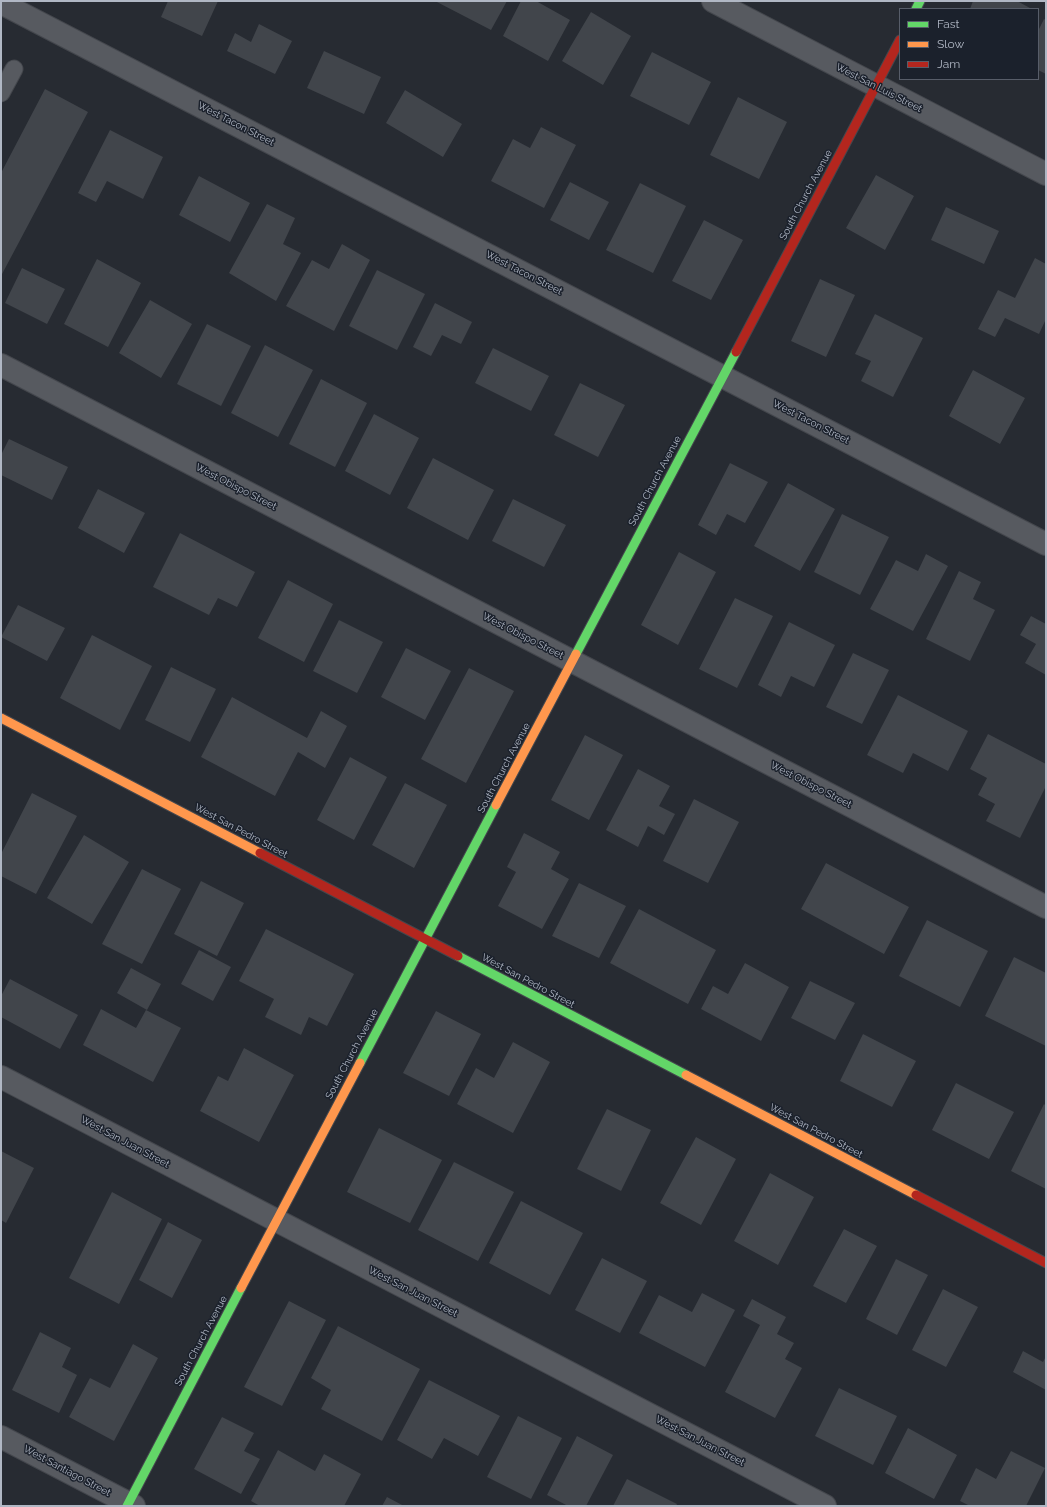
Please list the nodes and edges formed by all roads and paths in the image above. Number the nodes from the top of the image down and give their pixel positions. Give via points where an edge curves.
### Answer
1 (713, 1) edge
2 (1, 3) edge
3 (899, 42) edge
4 (14, 69) dead end
5 (876, 86) junction
6 (1, 93) edge
7 (1046, 174) edge
8 (1, 365) edge
9 (723, 376) junction
10 (1046, 544) edge
11 (572, 661) junction
12 (1, 718) edge
13 (1046, 907) edge
14 (425, 940) junction
15 (1, 1077) edge
16 (276, 1221) junction
17 (1046, 1263) edge
18 (1, 1436) edge
19 (130, 1505) edge
20 (825, 1506) edge

1 - 5 street, West San Luis Street
2 - 9 street, West Tacon Street
3 - 5 street, South Church Avenue
4 - 6 lane
5 - 7 street, West San Luis Street
5 - 9 street, South Church Avenue
8 - 11 street, West Obispo Street
9 - 10 street, West Tacon Street
9 - 11 street, South Church Avenue
11 - 13 street, West Obispo Street
11 - 14 street, South Church Avenue
12 - 14 street, West San Pedro Street
14 - 16 street, South Church Avenue
14 - 17 street, West San Pedro Street
15 - 16 street, West San Juan Street
16 - 19 street, South Church Avenue
16 - 20 street, West San Juan Street
18 - 19 street, West Santiago Street

